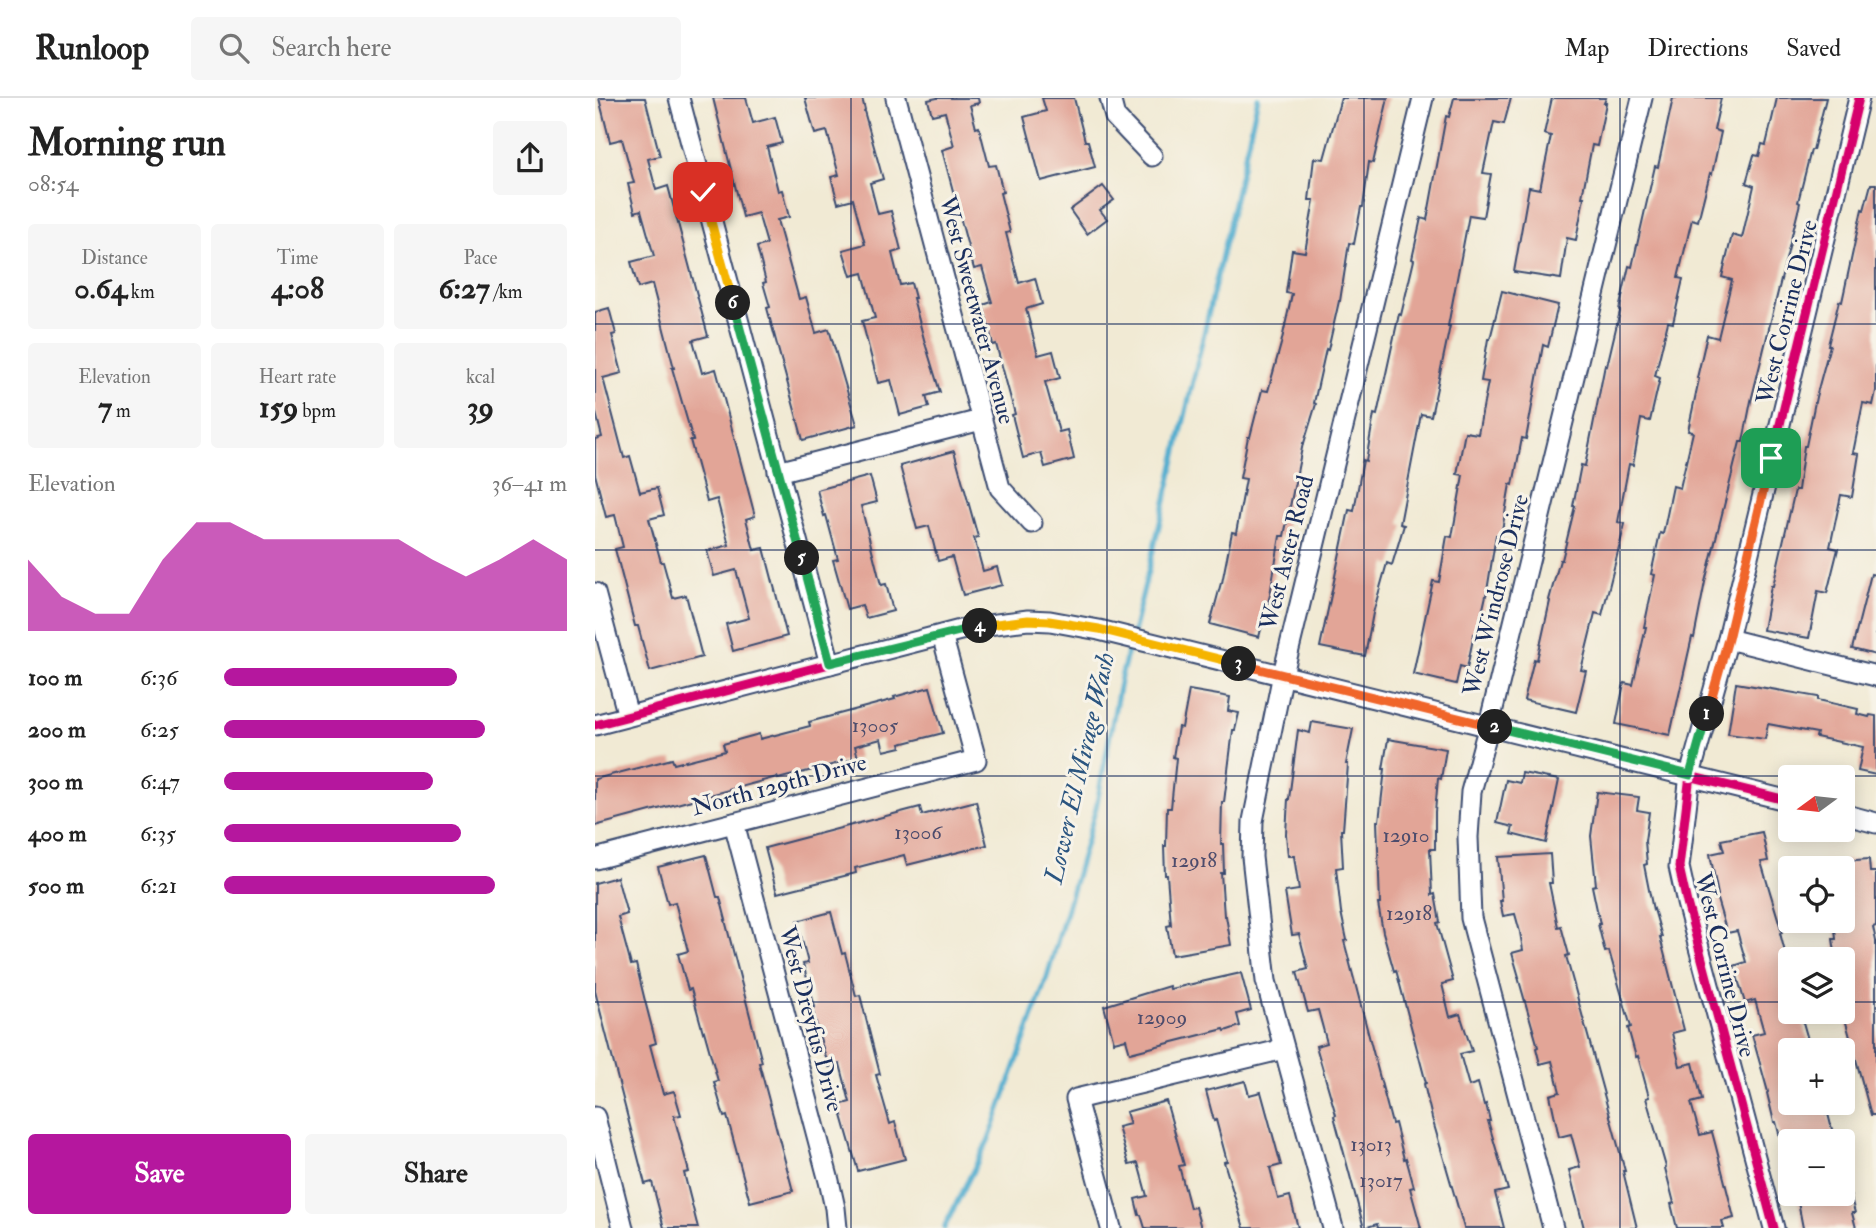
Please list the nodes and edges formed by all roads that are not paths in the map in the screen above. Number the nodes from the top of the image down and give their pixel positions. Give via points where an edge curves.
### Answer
1 (678, 98) edge
2 (896, 98) edge
3 (1110, 98) edge
4 (1423, 98) edge
5 (1642, 98) edge
6 (1859, 98) edge
7 (1152, 156) dead end
8 (981, 420) junction
9 (778, 472) junction
10 (1032, 523) dead end
11 (595, 593) edge
12 (942, 635) junction
13 (1728, 639) junction
14 (830, 663) junction
15 (1283, 674) junction
16 (1876, 676) edge
17 (628, 716) junction
18 (595, 725) edge
19 (1489, 725) junction
20 (1690, 775) junction
21 (1778, 797) edge
22 (1855, 817) edge
23 (734, 823) junction
24 (1876, 823) edge
25 (595, 859) edge
26 (1285, 1049) junction
27 (595, 1117) edge
28 (623, 1228) edge
29 (837, 1228) edge
30 (1111, 1228) edge
31 (1332, 1228) edge
32 (1553, 1228) edge
33 (1774, 1228) edge

1 - 9 street
2 - 8 street, West Sweetwater Avenue
3 - 7 street via 1115,117
4 - 15 street, West Aster Road
5 - 19 street, West Windrose Drive
6 - 13 street, West Corrine Drive
8 - 9 street
8 - 10 street, West Sweetwater Avenue via 1000,488
9 - 14 street
11 - 17 street
12 - 14 street
12 - 15 street via 1028,620 1099,629
12 - 23 street, North 129th Drive via 976,760
13 - 16 street
13 - 20 street, West Corrine Drive
14 - 17 street
15 - 19 street
15 - 26 street, West Aster Road via 1253,821 1252,857 1266,981
17 - 18 street
19 - 20 street
19 - 32 street, West Windrose Drive via 1471,792 1471,918
20 - 21 street
20 - 33 street, West Corrine Drive via 1679,867
22 - 24 street
23 - 25 street, North 129th Drive
23 - 29 street, West Dreyfus Drive via 829,1181
26 - 30 street via 1076,1099
26 - 31 street, West Aster Road
27 - 28 street

